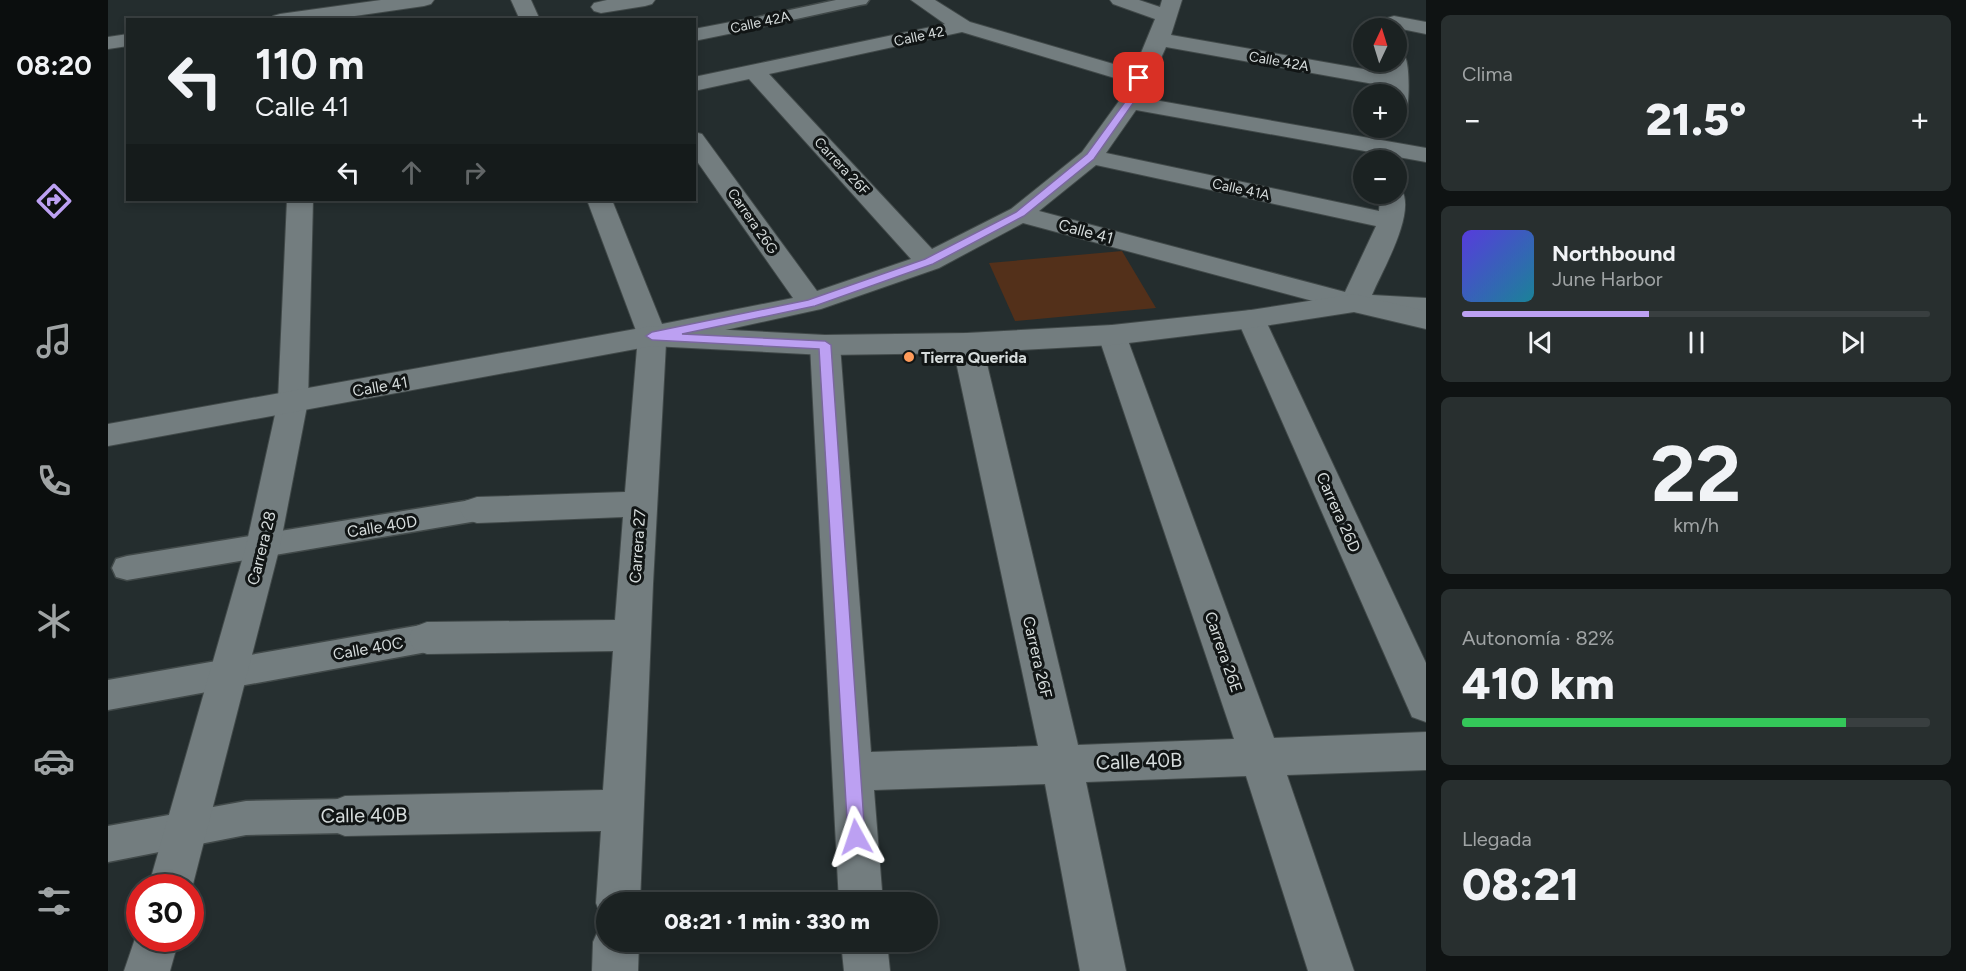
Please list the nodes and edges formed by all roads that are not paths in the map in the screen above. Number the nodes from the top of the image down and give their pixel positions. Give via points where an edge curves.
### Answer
1 (521, 0) edge
2 (645, 0) edge
3 (860, 0) edge
4 (921, 0) edge
5 (1120, 0) edge
6 (1393, 0) edge
7 (415, 7) edge
8 (1168, 8) edge
9 (603, 9) edge
10 (294, 14) edge
11 (529, 18) edge
12 (1394, 18) edge
13 (741, 26) joint
14 (963, 26) junction
15 (1407, 27) edge
16 (1426, 28) edge
17 (696, 35) edge
18 (1159, 39) junction
19 (126, 40) edge
20 (108, 43) edge
21 (1353, 65) edge
22 (754, 71) junction
23 (1139, 78) junction
24 (696, 84) edge
25 (1130, 102) junction
26 (696, 142) edge
27 (1395, 146) edge
28 (1426, 155) edge
29 (1091, 157) junction
30 (300, 201) edge
31 (599, 201) edge
32 (1392, 204) edge
33 (1020, 214) junction
34 (1391, 221) junction
35 (929, 262) junction
36 (810, 303) junction
37 (1354, 303) junction
38 (1426, 307) edge
39 (1251, 320) junction
40 (1426, 320) edge
41 (1113, 335) junction
42 (652, 336) junction
43 (968, 343) junction
44 (825, 345) junction
45 (292, 401) junction
46 (108, 435) edge
47 (640, 504) junction
48 (477, 510) joint
49 (263, 546) junction
50 (127, 568) dead end
51 (632, 635) junction
52 (427, 638) joint
53 (228, 674) junction
54 (108, 695) edge
55 (1426, 705) edge
56 (1426, 751) edge
57 (1260, 756) junction
58 (1062, 764) junction
59 (851, 772) junction
60 (623, 810) junction
61 (345, 816) joint
62 (186, 829) junction
63 (108, 844) edge
64 (174, 874) edge
65 (619, 892) edge
66 (860, 892) edge
67 (152, 952) edge
68 (616, 952) edge
69 (865, 952) edge
70 (147, 971) edge
71 (615, 971) edge
72 (867, 971) edge
73 (1103, 971) edge
74 (1331, 971) edge

1 - 11 street
2 - 9 street
3 - 13 street, Calle 42A
4 - 14 street
5 - 8 street
6 - 12 street
7 - 10 street
8 - 18 street
13 - 17 street, Calle 42A
14 - 22 street, Calle 42
14 - 23 street, Calle 42
15 - 16 street
18 - 21 street, Calle 42A
18 - 23 street
19 - 20 street
22 - 24 street, Calle 42
22 - 35 street, Carrera 26F
23 - 25 street
25 - 27 street
25 - 29 street
26 - 36 street, Carrera 26G
27 - 28 street
29 - 33 street
29 - 34 street, Calle 41A
30 - 45 street, Carrera 28
31 - 42 street, Carrera 27
32 - 34 street
33 - 35 street, Calle 41
33 - 37 street, Calle 41
34 - 37 street
35 - 36 street, Calle 41
36 - 42 street, Calle 41
37 - 38 street, Calle 41
37 - 39 street, Calle 41
37 - 40 street
39 - 41 street, Calle 41
39 - 55 street, Carrera 26D
41 - 43 street, Calle 41
41 - 57 street, Carrera 26E
42 - 44 street, Calle 41
42 - 45 street, Calle 41
42 - 47 street, Carrera 27
43 - 44 street, Calle 41
43 - 58 street, Carrera 26F
44 - 59 street
45 - 46 street, Calle 41
45 - 49 street, Carrera 28
47 - 48 street, Calle 40D
47 - 51 street, Carrera 27
48 - 49 street, Calle 40D
49 - 50 street, Calle 40D
49 - 53 street, Carrera 28
51 - 52 street, Calle 40C
51 - 60 street, Carrera 27
52 - 53 street, Calle 40C
53 - 54 street, Calle 40C
53 - 62 street, Carrera 28
56 - 57 street, Calle 40B
57 - 58 street, Calle 40B
57 - 74 street, Carrera 26E
58 - 59 street, Calle 40B
58 - 73 street, Carrera 26F
59 - 66 street
60 - 61 street, Calle 40B
60 - 65 street, Carrera 27
61 - 62 street, Calle 40B via 246,818
62 - 63 street, Calle 40B
62 - 64 street, Carrera 28
67 - 70 street
68 - 71 street
69 - 72 street

